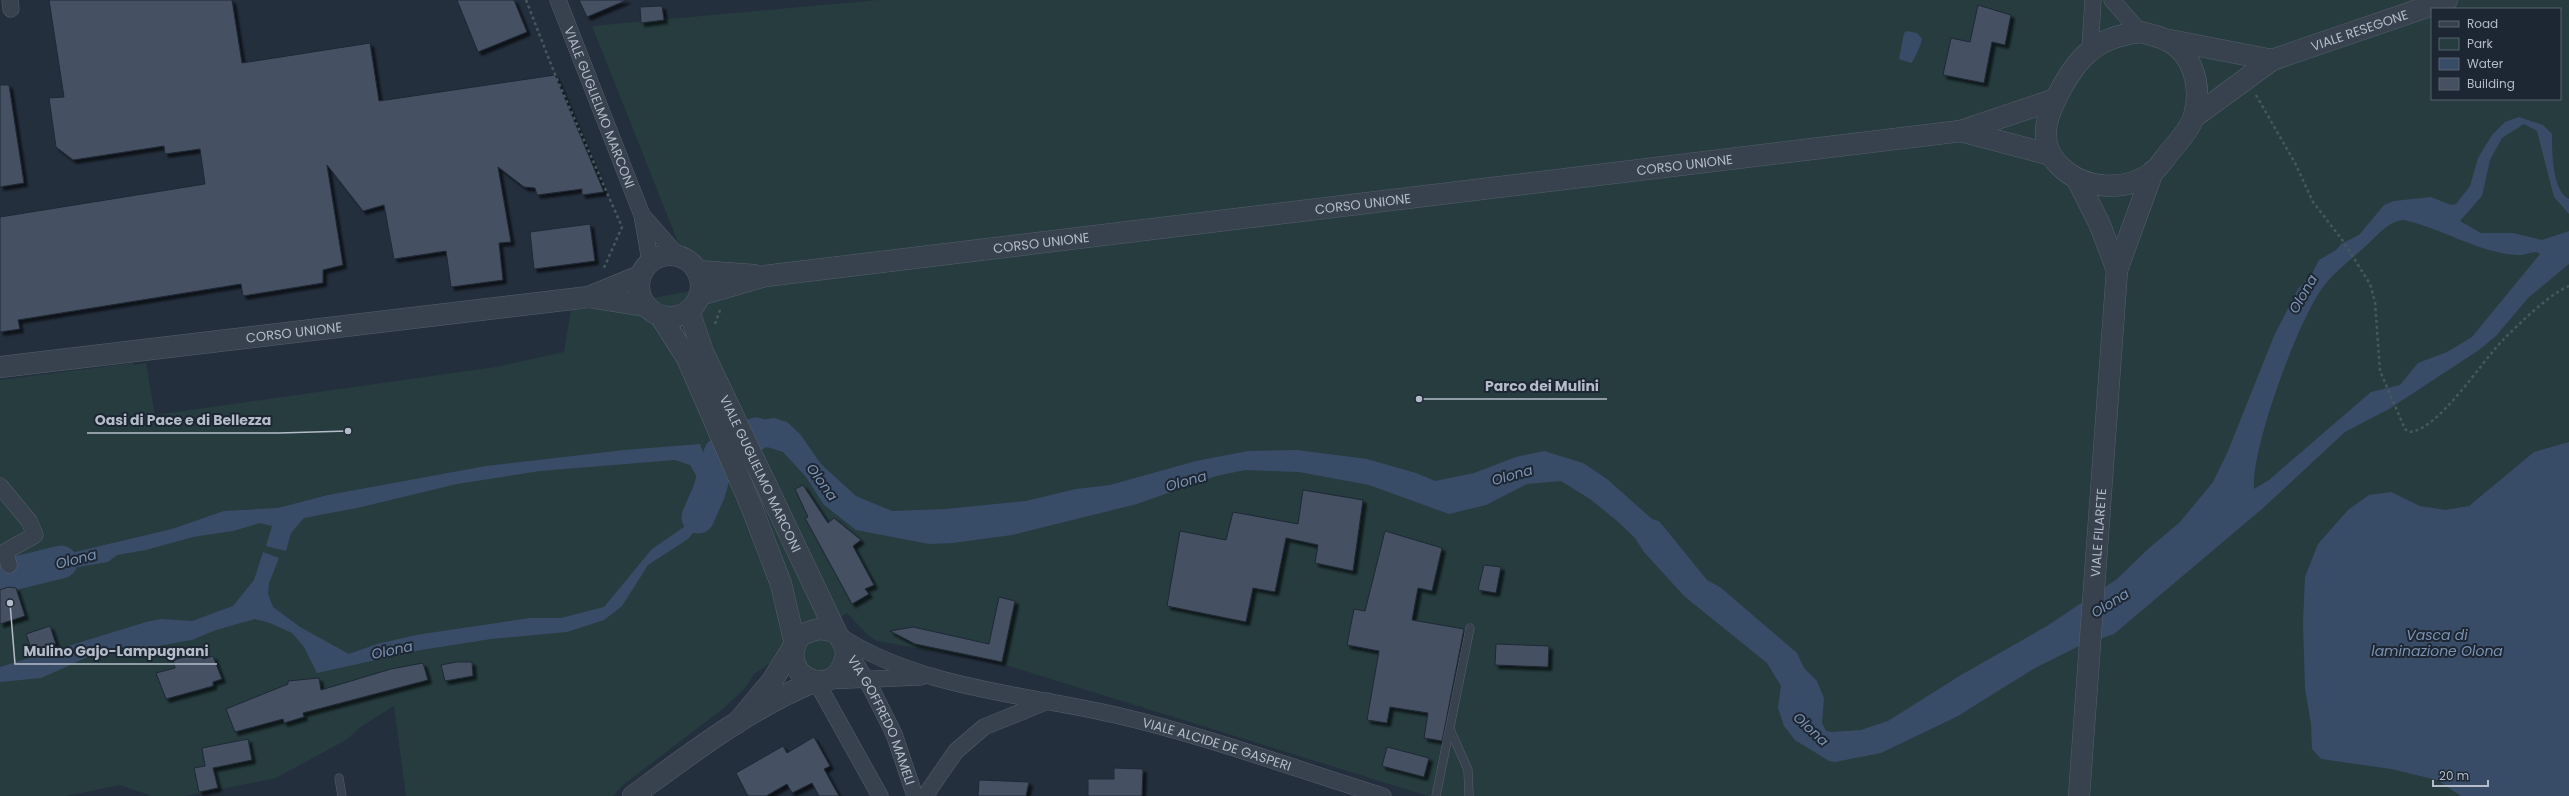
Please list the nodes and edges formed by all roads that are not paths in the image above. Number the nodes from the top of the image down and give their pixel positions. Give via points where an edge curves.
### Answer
1 (558, 0) edge
2 (2093, 0) edge
3 (2112, 0) edge
4 (2447, 0) edge
5 (2140, 32) junction
6 (2167, 40) junction
7 (2090, 51) junction
8 (2272, 60) junction
9 (2056, 99) junction
10 (2194, 117) junction
11 (1961, 131) junction
12 (2051, 155) junction
13 (2153, 172) junction
14 (2077, 179) junction
15 (642, 215) junction
16 (678, 256) junction
17 (645, 268) junction
18 (2117, 270) junction
19 (697, 271) junction
20 (765, 276) junction
21 (589, 297) junction
22 (694, 303) junction
23 (653, 311) junction
24 (695, 355) junction
25 (0, 367) edge
26 (0, 486) edge
27 (4, 557) edge
28 (1470, 628) dead end
29 (841, 640) junction
30 (795, 644) junction
31 (929, 677) junction
32 (864, 678) junction
33 (821, 681) junction
34 (1048, 701) junction
35 (737, 723) junction
36 (1450, 730) junction
37 (338, 778) dead end
38 (342, 796) edge
39 (633, 796) edge
40 (880, 796) edge
41 (915, 796) edge
42 (927, 796) edge
43 (1383, 796) edge
44 (1436, 796) edge
45 (1469, 796) edge
46 (2079, 796) edge

1 - 15 street, VIALE GUGLIELMO MARCONI
2 - 7 street
3 - 5 street
4 - 8 street, VIALE RESEGONE
5 - 6 street, VIALE RESEGONE
5 - 7 street via 2121,35
6 - 8 street, VIALE RESEGONE
6 - 10 street via 2180,49 2193,69 2197,99
7 - 9 street via 2071,74
8 - 10 street, VIALE RESEGONE
9 - 11 street, CORSO UNIONE
9 - 12 street via 2046,131
10 - 13 street via 2179,141
11 - 12 street, CORSO UNIONE
11 - 20 street, CORSO UNIONE
12 - 14 street via 2061,167
13 - 14 street via 2118,186 2098,186
13 - 18 street, VIALE FILARETE
14 - 18 street, VIALE FILARETE via 2100,225
15 - 16 street, VIALE GUGLIELMO MARCONI
15 - 17 street, VIALE GUGLIELMO MARCONI
16 - 17 street via 659,256
16 - 19 street, VIALE GUGLIELMO MARCONI via 686,259
17 - 21 street, CORSO UNIONE
17 - 23 street, VIALE GUGLIELMO MARCONI via 640,296
18 - 46 street, VIALE FILARETE
19 - 20 street, CORSO UNIONE
19 - 22 street, VIALE GUGLIELMO MARCONI via 700,278
20 - 22 street, CORSO UNIONE
21 - 23 street, CORSO UNIONE
21 - 25 street, CORSO UNIONE
22 - 23 street via 671,318
22 - 24 street, VIALE GUGLIELMO MARCONI
23 - 24 street, VIALE GUGLIELMO MARCONI
24 - 29 street, VIALE GUGLIELMO MARCONI via 770,492
24 - 30 street, VIALE GUGLIELMO MARCONI via 781,584
26 - 27 street via 29,521 35,535
28 - 36 lane
29 - 30 street via 828,630 819,628 800,636
29 - 31 street
29 - 32 street, VIA GOFFREDO MAMELI
29 - 33 street via 846,660 841,671
30 - 33 street via 793,653 796,669 809,680
30 - 35 street via 772,681
31 - 32 street
31 - 34 street, VIALE ALCIDE DE GASPERI
32 - 33 street
32 - 41 street, VIA GOFFREDO MAMELI via 894,734
33 - 35 street via 784,694
33 - 40 street
34 - 42 street, VIA GOFFREDO MAMELI via 984,727 956,751 928,790
34 - 43 street, VIALE ALCIDE DE GASPERI via 1121,716 1199,738
35 - 39 street
36 - 44 lane
36 - 45 lane via 1468,770
37 - 38 lane

